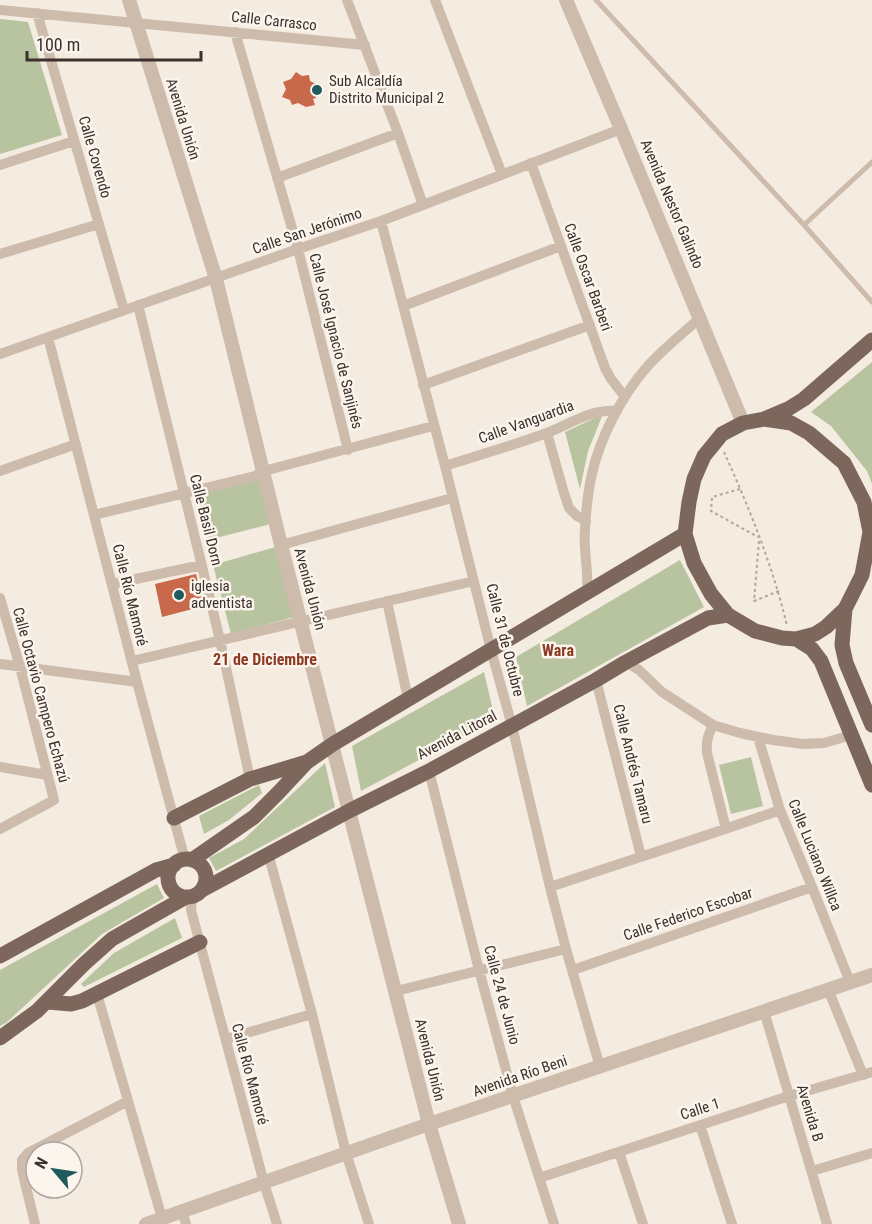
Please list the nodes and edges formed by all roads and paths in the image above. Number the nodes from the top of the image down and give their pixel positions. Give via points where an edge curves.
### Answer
1 (129, 0) edge
2 (347, 0) edge
3 (435, 0) edge
4 (566, 0) edge
5 (596, 0) edge
6 (0, 10) edge
7 (37, 13) junction
8 (136, 23) junction
9 (235, 32) junction
10 (365, 45) junction
11 (621, 129) junction
12 (398, 134) junction
13 (74, 141) junction
14 (872, 162) edge
15 (531, 163) junction
16 (0, 165) edge
17 (502, 174) junction
18 (277, 178) junction
19 (423, 205) junction
20 (381, 221) junction
21 (99, 224) junction
22 (804, 225) junction
23 (561, 246) junction
24 (298, 249) junction
25 (0, 254) edge
26 (216, 279) junction
27 (872, 302) edge
28 (138, 305) junction
29 (403, 306) junction
30 (124, 310) junction
31 (700, 318) junction
32 (590, 325) junction
33 (48, 337) junction
34 (872, 340) edge
35 (0, 354) edge
36 (423, 385) junction
37 (625, 397) junction
38 (617, 411) junction
39 (764, 419) junction
40 (742, 423) junction
41 (433, 426) junction
42 (547, 433) junction
43 (718, 438) junction
44 (76, 444) junction
45 (348, 450) junction
46 (445, 466) junction
47 (0, 471) edge
48 (264, 471) junction
49 (741, 489) junction
50 (184, 494) junction
51 (452, 498) junction
52 (94, 515) junction
53 (586, 521) junction
54 (871, 530) edge
55 (685, 534) junction
56 (759, 537) junction
57 (281, 545) junction
58 (202, 565) junction
59 (474, 581) junction
60 (112, 584) junction
61 (779, 591) junction
62 (586, 593) junction
63 (0, 598) edge
64 (387, 601) junction
65 (845, 609) junction
66 (728, 615) junction
67 (301, 621) junction
68 (793, 638) junction
69 (220, 640) junction
70 (491, 650) junction
71 (132, 661) junction
72 (626, 662) junction
73 (0, 664) edge
74 (20, 667) junction
75 (596, 680) junction
76 (137, 682) junction
77 (408, 699) junction
78 (713, 725) junction
79 (872, 725) edge
80 (512, 726) junction
81 (851, 735) junction
82 (758, 737) junction
83 (333, 744) junction
84 (307, 762) junction
85 (0, 767) edge
86 (429, 771) junction
87 (47, 776) junction
88 (250, 779) junction
89 (872, 785) edge
90 (780, 810) junction
91 (349, 811) junction
92 (174, 818) junction
93 (0, 829) edge
94 (726, 829) junction
95 (268, 853) junction
96 (641, 856) junction
97 (184, 862) junction
98 (550, 887) junction
99 (812, 887) junction
100 (193, 895) junction
101 (200, 942) junction
102 (566, 949) junction
103 (0, 956) edge
104 (479, 970) junction
105 (573, 970) junction
106 (872, 975) edge
107 (850, 982) junction
108 (828, 990) junction
109 (396, 991) junction
110 (97, 994) junction
111 (48, 1002) junction
112 (764, 1011) junction
113 (312, 1014) junction
114 (0, 1038) edge
115 (226, 1039) junction
116 (600, 1066) junction
117 (867, 1074) edge
118 (513, 1096) junction
119 (789, 1096) junction
120 (128, 1101) junction
121 (429, 1124) junction
122 (700, 1125) junction
123 (619, 1152) junction
124 (346, 1153) junction
125 (872, 1153) edge
126 (812, 1171) junction
127 (539, 1178) junction
128 (264, 1183) junction
129 (184, 1217) edge
130 (162, 1218) junction
131 (35, 1224) edge
132 (146, 1224) edge
133 (277, 1224) edge
134 (369, 1224) edge
135 (459, 1224) edge
136 (554, 1224) edge
137 (643, 1224) edge
138 (732, 1224) edge
139 (827, 1224) edge

1 - 8 street, Avenida Unión
2 - 10 street
3 - 17 street
4 - 11 street, Avenida Nestor Galindo
5 - 22 lane
6 - 7 street, Calle Carrasco
7 - 8 street, Calle Carrasco
7 - 13 street, Calle Covendo
8 - 9 street, Calle Carrasco
8 - 26 street, Avenida Unión
9 - 10 street, Calle Carrasco
9 - 18 street, Calle José Ignacio de Sanjinés
10 - 12 street
11 - 15 street, Calle San Jerónimo
11 - 31 street, Avenida Nestor Galindo
12 - 18 street
12 - 19 street
13 - 16 street
13 - 21 street, Calle Covendo
14 - 22 lane
15 - 17 street, Calle San Jerónimo
15 - 23 street, Calle Oscar Barberi
17 - 19 street, Calle San Jerónimo
18 - 24 street, Calle José Ignacio de Sanjinés
19 - 20 street, Calle San Jerónimo
20 - 24 street, Calle San Jerónimo
20 - 29 street, Calle 31 de Octubre
21 - 25 street
21 - 30 street, Calle Covendo
22 - 27 lane
23 - 29 street
23 - 32 street, Calle Oscar Barberi
24 - 26 street, Calle San Jerónimo
24 - 45 street, Calle José Ignacio de Sanjinés
26 - 28 street, Calle San Jerónimo
26 - 48 street, Avenida Unión
28 - 30 street, Calle San Jerónimo
28 - 50 street, Calle Basil Dorn
29 - 36 street, Calle 31 de Octubre
30 - 33 street, Calle San Jerónimo
31 - 37 street via 647,367
31 - 40 street, Avenida Nestor Galindo
32 - 36 street
32 - 37 street, Calle Oscar Barberi via 605,368
33 - 35 street, Calle San Jerónimo
33 - 44 street, Calle Río Mamoré
34 - 39 main road via 804,399
36 - 41 street, Calle 31 de Octubre
37 - 38 street
38 - 42 street, Calle Vanguardia via 597,412
38 - 53 street via 592,473
39 - 40 main road
39 - 54 main road via 791,423 844,463 864,502
40 - 43 main road
41 - 45 street
41 - 46 street, Calle 31 de Octubre
42 - 46 street, Calle Vanguardia
42 - 53 street via 569,508
43 - 49 path
43 - 55 main road via 694,479
44 - 47 street
44 - 52 street, Calle Río Mamoré
45 - 48 street
46 - 51 street, Calle 31 de Octubre
48 - 50 street
48 - 57 street, Avenida Unión
49 - 56 path
49 - 56 path via 712,497 711,511
50 - 52 street
50 - 58 street, Calle Basil Dorn
51 - 57 street
51 - 59 street, Calle 31 de Octubre
52 - 60 street, Calle Río Mamoré
53 - 62 street
54 - 65 main road via 862,575
55 - 62 main road
55 - 66 main road via 693,563
56 - 61 path
56 - 61 path via 754,602
57 - 67 street, Avenida Unión
58 - 60 street
58 - 69 street, Calle Basil Dorn
59 - 64 street
59 - 70 street, Calle 31 de Octubre
60 - 71 street, Calle Río Mamoré
61 - 68 path
62 - 70 main road
63 - 74 street, Calle Octavio Campero Echazú
64 - 67 street
64 - 77 street
65 - 68 main road via 815,634
65 - 79 main road via 842,645 846,663
66 - 68 main road via 755,631
66 - 72 main road, Avenida Litoral via 708,618
67 - 69 street
67 - 83 street, Avenida Unión
68 - 81 main road via 812,649 821,661
69 - 71 street
69 - 88 street, Calle Basil Dorn
70 - 77 main road
70 - 80 street, Calle 31 de Octubre
71 - 76 street, Calle Río Mamoré
72 - 75 main road, Avenida Litoral
72 - 78 street via 662,692
73 - 74 street
74 - 76 street
74 - 87 street, Calle Octavio Campero Echazú
75 - 80 main road, Avenida Litoral
75 - 96 street, Calle Andrés Tamaru
76 - 92 street, Calle Río Mamoré
77 - 83 main road
78 - 82 street
78 - 94 street via 707,735 706,753
80 - 86 main road, Avenida Litoral
80 - 98 street, Calle 31 de Octubre
81 - 82 street via 803,744
81 - 89 main road
82 - 90 street, Calle Luciano Willca
83 - 84 main road
83 - 91 street, Avenida Unión
84 - 88 main road
84 - 97 main road via 254,817
85 - 87 street
86 - 91 main road, Avenida Litoral
86 - 104 street, Calle 24 de Junio
87 - 93 street, Calle Octavio Campero Echazú via 54,800
88 - 92 main road
90 - 94 street
90 - 99 street, Calle Luciano Willca
91 - 95 main road, Avenida Litoral
91 - 109 street, Avenida Unión
92 - 97 street, Calle Río Mamoré
94 - 96 street
95 - 100 main road, Avenida Litoral
95 - 113 street
96 - 98 street
97 - 100 main road via 202,866 205,872 205,884
97 - 100 main road via 170,870 169,883 175,893
97 - 103 main road via 156,870
98 - 102 street, Calle 31 de Octubre
99 - 105 street, Calle Federico Escobar
99 - 107 street, Calle Luciano Willca
100 - 101 street, Calle Río Mamoré via 191,910
100 - 111 main road, Avenida Litoral via 112,939
101 - 110 main road
101 - 115 street, Calle Río Mamoré
102 - 104 street
102 - 105 street, Calle 31 de Octubre
104 - 109 street
104 - 118 street, Calle 24 de Junio
105 - 116 street, Calle 31 de Octubre
106 - 107 street, Avenida Río Beni
107 - 108 street, Avenida Río Beni
108 - 112 street, Avenida Río Beni
108 - 117 street
109 - 121 street, Avenida Unión
110 - 111 main road via 71,1004
110 - 120 street
111 - 114 main road, Avenida Litoral
112 - 116 street, Avenida Río Beni
112 - 119 street, Avenida B
113 - 115 street
113 - 124 street
115 - 128 street, Calle Río Mamoré
116 - 118 street, Avenida Río Beni
117 - 119 street, Calle 1
118 - 121 street, Avenida Río Beni
118 - 127 street, Calle 24 de Junio
119 - 122 street, Calle 1
119 - 126 street, Avenida B
120 - 130 street
120 - 131 street via 28,1153 22,1160
121 - 124 street, Avenida Río Beni
121 - 135 street, Avenida Unión
122 - 123 street, Calle 1
122 - 138 street
123 - 127 street, Calle 1
123 - 137 street
124 - 128 street, Avenida Río Beni
124 - 134 street
125 - 126 street
126 - 139 street, Avenida B
127 - 136 street, Calle 24 de Junio
128 - 129 street, Avenida Río Beni
128 - 133 street, Calle Río Mamoré
129 - 130 street, Avenida Río Beni
130 - 132 street, Avenida Río Beni

